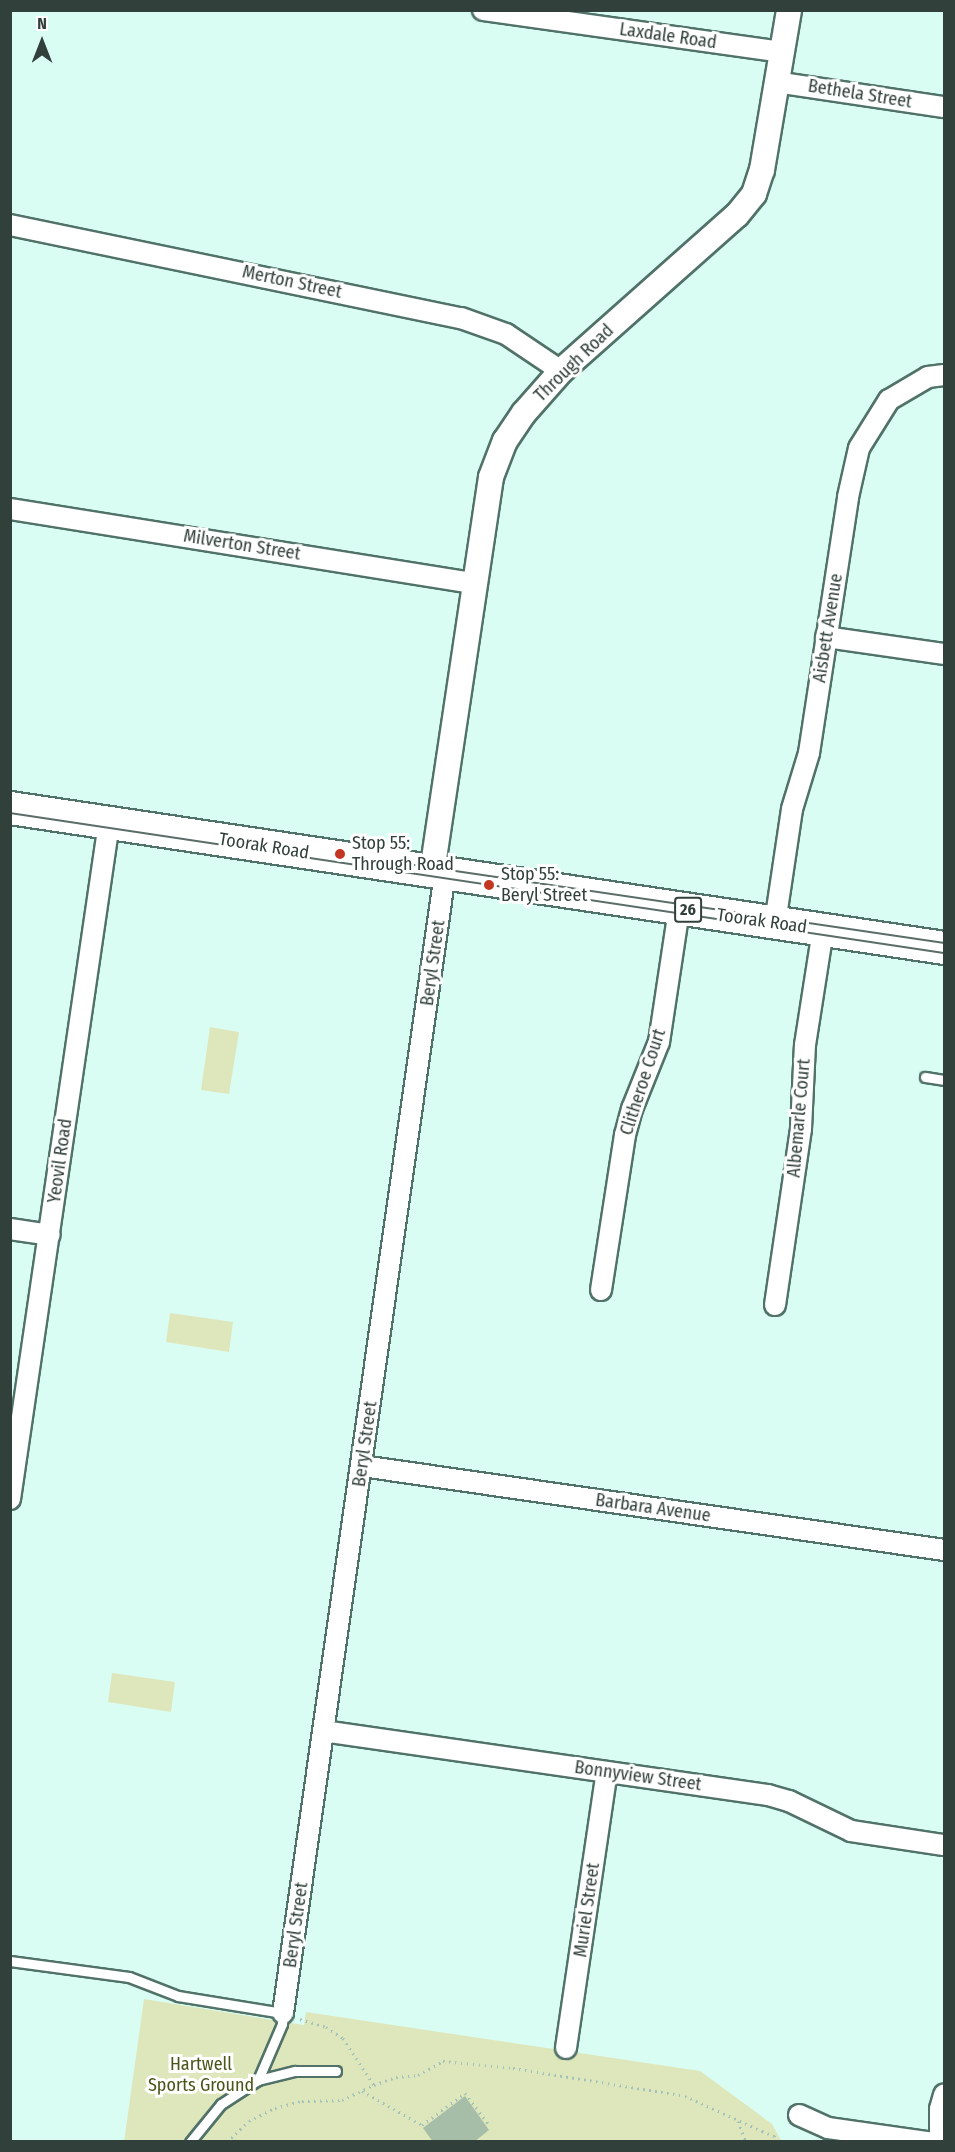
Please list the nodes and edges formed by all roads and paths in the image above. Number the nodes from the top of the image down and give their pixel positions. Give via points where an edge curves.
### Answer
1 (483, 10) edge
2 (789, 10) edge
3 (782, 52) junction
4 (776, 82) junction
5 (945, 107) edge
6 (10, 225) edge
7 (561, 371) junction
8 (945, 375) edge
9 (10, 509) edge
10 (474, 584) junction
11 (826, 637) junction
12 (945, 654) edge
13 (10, 808) edge
14 (109, 823) junction
15 (438, 873) junction
16 (679, 909) junction
17 (775, 923) junction
18 (823, 930) junction
19 (945, 948) edge
20 (925, 1077) dead end
21 (945, 1080) edge
22 (10, 1229) edge
23 (50, 1235) junction
24 (601, 1290) dead end
25 (775, 1305) dead end
26 (362, 1466) junction
27 (10, 1499) edge
28 (945, 1550) edge
29 (323, 1731) junction
30 (607, 1772) junction
31 (945, 1845) edge
32 (10, 1961) edge
33 (292, 2017) junction
34 (566, 2048) dead end
35 (336, 2071) dead end
36 (258, 2080) junction
37 (374, 2085) junction
38 (363, 2091) junction
39 (945, 2095) edge
40 (799, 2115) dead end
41 (738, 2121) junction
42 (489, 2126) dead end
43 (945, 2128) edge
44 (778, 2133) dead end
45 (774, 2136) junction
46 (190, 2142) edge
47 (227, 2142) edge
48 (746, 2142) edge
49 (773, 2142) edge
50 (928, 2142) edge
51 (940, 2142) edge

1 - 3 street, Laxdale Road
2 - 3 street, Through Road
3 - 4 street, Through Road
4 - 5 street, Bethela Street
4 - 7 street, Through Road via 762,170 754,194 737,215
6 - 7 street, Merton Street via 460,318 506,334
7 - 10 street, Through Road via 505,441 491,477
8 - 11 street, Aisbett Avenue via 928,377 889,400 859,448
9 - 10 street, Milverton Street
10 - 15 street, Through Road
11 - 12 street
11 - 17 street, Aisbett Avenue via 809,753 792,809
13 - 14 highway, Toorak Road / 26
14 - 15 highway, Toorak Road / 26
14 - 23 street, Yeovil Road
15 - 16 highway, Toorak Road / 26
15 - 26 street, Beryl Street
16 - 17 highway, Toorak Road / 26
16 - 24 street, Clitheroe Court via 659,1042 625,1135
17 - 18 highway, Toorak Road / 26
18 - 19 highway, Toorak Road / 26
18 - 25 street, Albemarle Court via 806,1045 801,1130
20 - 21 lane
22 - 23 street
23 - 27 street, Yeovil Road
26 - 28 street, Barbara Avenue
26 - 29 street, Beryl Street
29 - 30 street, Bonnyview Street
29 - 33 street, Beryl Street
30 - 31 street, Bonnyview Street via 779,1797 851,1831
30 - 34 street, Muriel Street
32 - 33 lane via 129,1977 178,1996
33 - 36 lane
33 - 37 path via 326,2027 343,2038
35 - 36 lane via 296,2071
36 - 46 lane via 221,2104
37 - 38 path
37 - 41 path via 418,2075 443,2061 535,2071 677,2095
38 - 42 path via 422,2126 465,2093
38 - 47 path via 342,2100 302,2101 275,2108 249,2121
39 - 51 street via 940,2109
40 - 50 street via 828,2128
41 - 45 path
41 - 48 path
43 - 51 street
44 - 45 path
45 - 49 path

